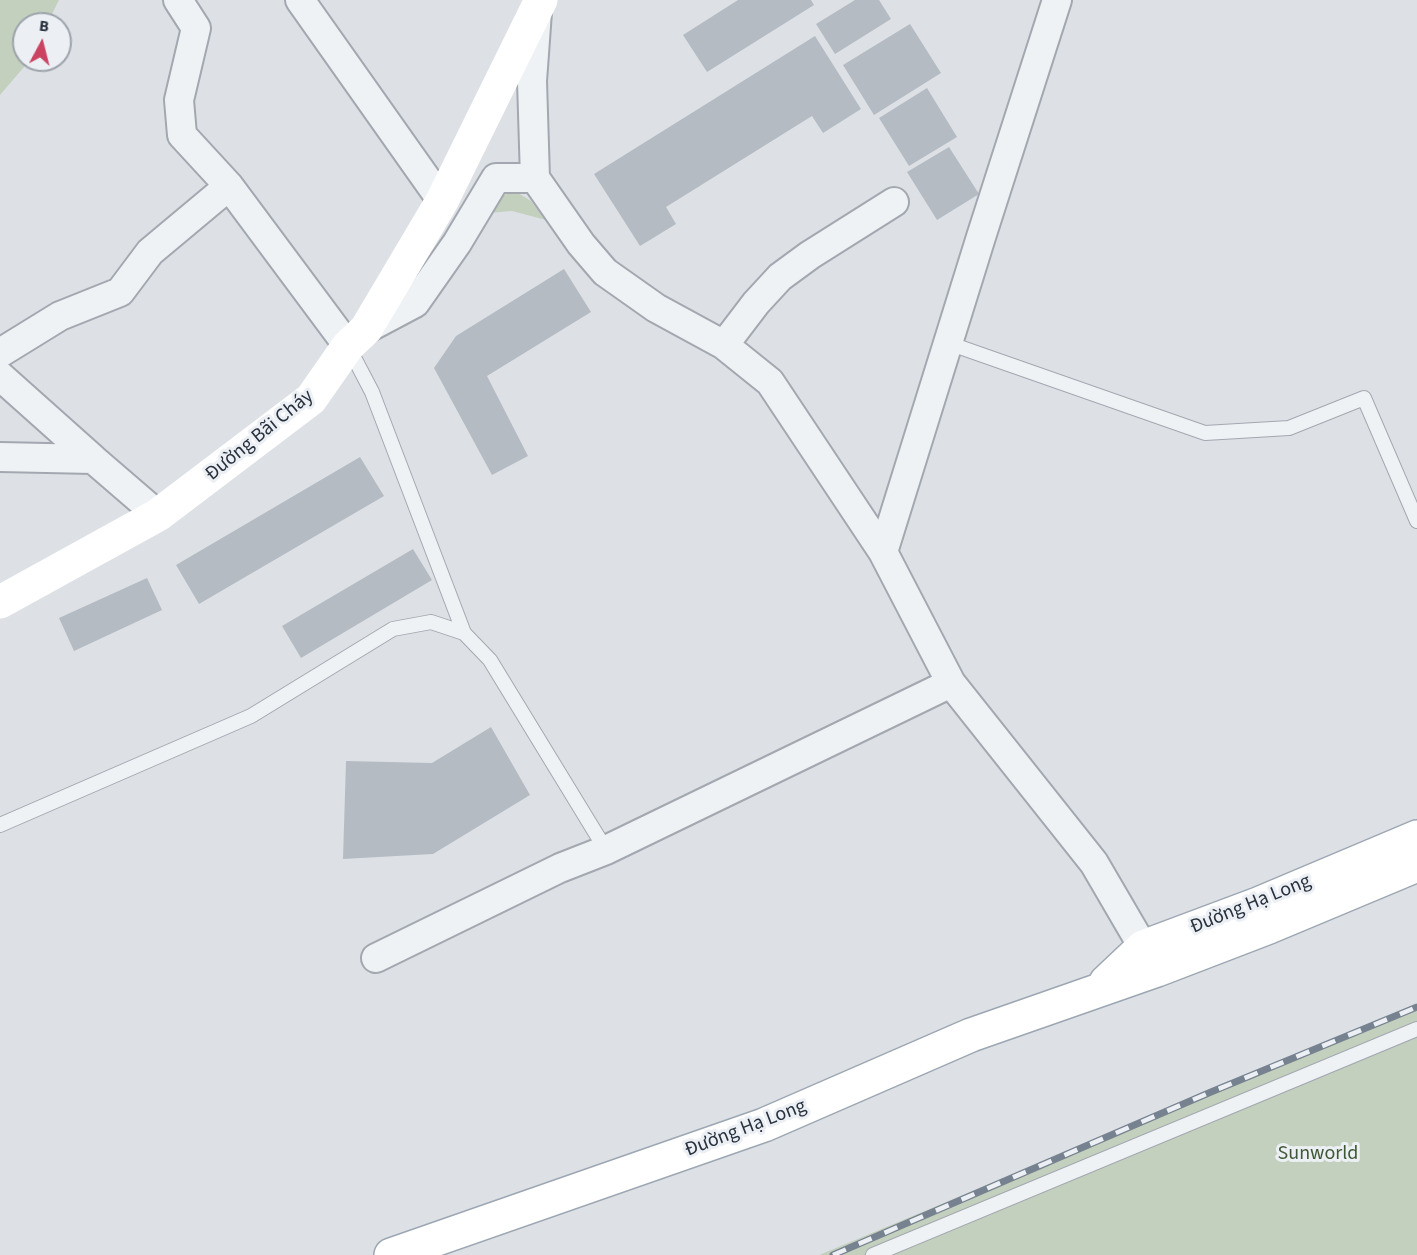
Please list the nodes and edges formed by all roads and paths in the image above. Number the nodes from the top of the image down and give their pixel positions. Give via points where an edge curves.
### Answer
1 (178, 0) edge
2 (300, 0) edge
3 (1057, 0) edge
4 (540, 4) edge
5 (535, 178) junction
6 (229, 186) junction
7 (442, 201) junction
8 (894, 202) dead end
9 (357, 338) junction
10 (948, 342) junction
11 (724, 345) junction
12 (0, 353) edge
13 (0, 376) edge
14 (0, 457) edge
15 (93, 459) junction
16 (158, 515) junction
17 (1417, 521) edge
18 (883, 552) junction
19 (0, 602) edge
20 (464, 633) junction
21 (951, 683) junction
22 (0, 825) edge
23 (1417, 837) edge
24 (606, 850) junction
25 (1417, 866) edge
26 (1143, 947) junction
27 (376, 958) dead end
28 (1096, 990) junction
29 (1417, 1029) edge
30 (391, 1255) edge
31 (873, 1255) edge

1 - 6 street via 196,28 179,100 182,135
2 - 7 street
3 - 10 street
4 - 5 street via 532,81
4 - 7 main road, Đường Bãi Cháy
5 - 9 street via 496,178 415,303
5 - 11 street via 605,272 656,308
6 - 9 street
6 - 12 street via 150,252 120,292 60,316
7 - 9 main road, Đường Bãi Cháy
8 - 11 street via 780,277
9 - 16 main road, Đường Bãi Cháy via 311,399
9 - 20 lane via 372,393
10 - 17 lane via 1205,433 1289,428 1364,398
10 - 18 street
11 - 18 street via 770,382
13 - 15 street
14 - 15 street
15 - 16 street
16 - 19 main road, Đường Bãi Cháy
18 - 21 street
20 - 22 lane via 431,622 393,629 252,716
20 - 24 lane via 490,660
21 - 24 street
21 - 26 street via 1094,863
23 - 26 main road, Đường Hạ Long
24 - 27 street via 560,868
25 - 28 main road, Đường Hạ Long via 1269,927
26 - 28 main road, Đường Hạ Long
28 - 30 main road, Đường Hạ Long via 971,1035 764,1125
29 - 31 lane

